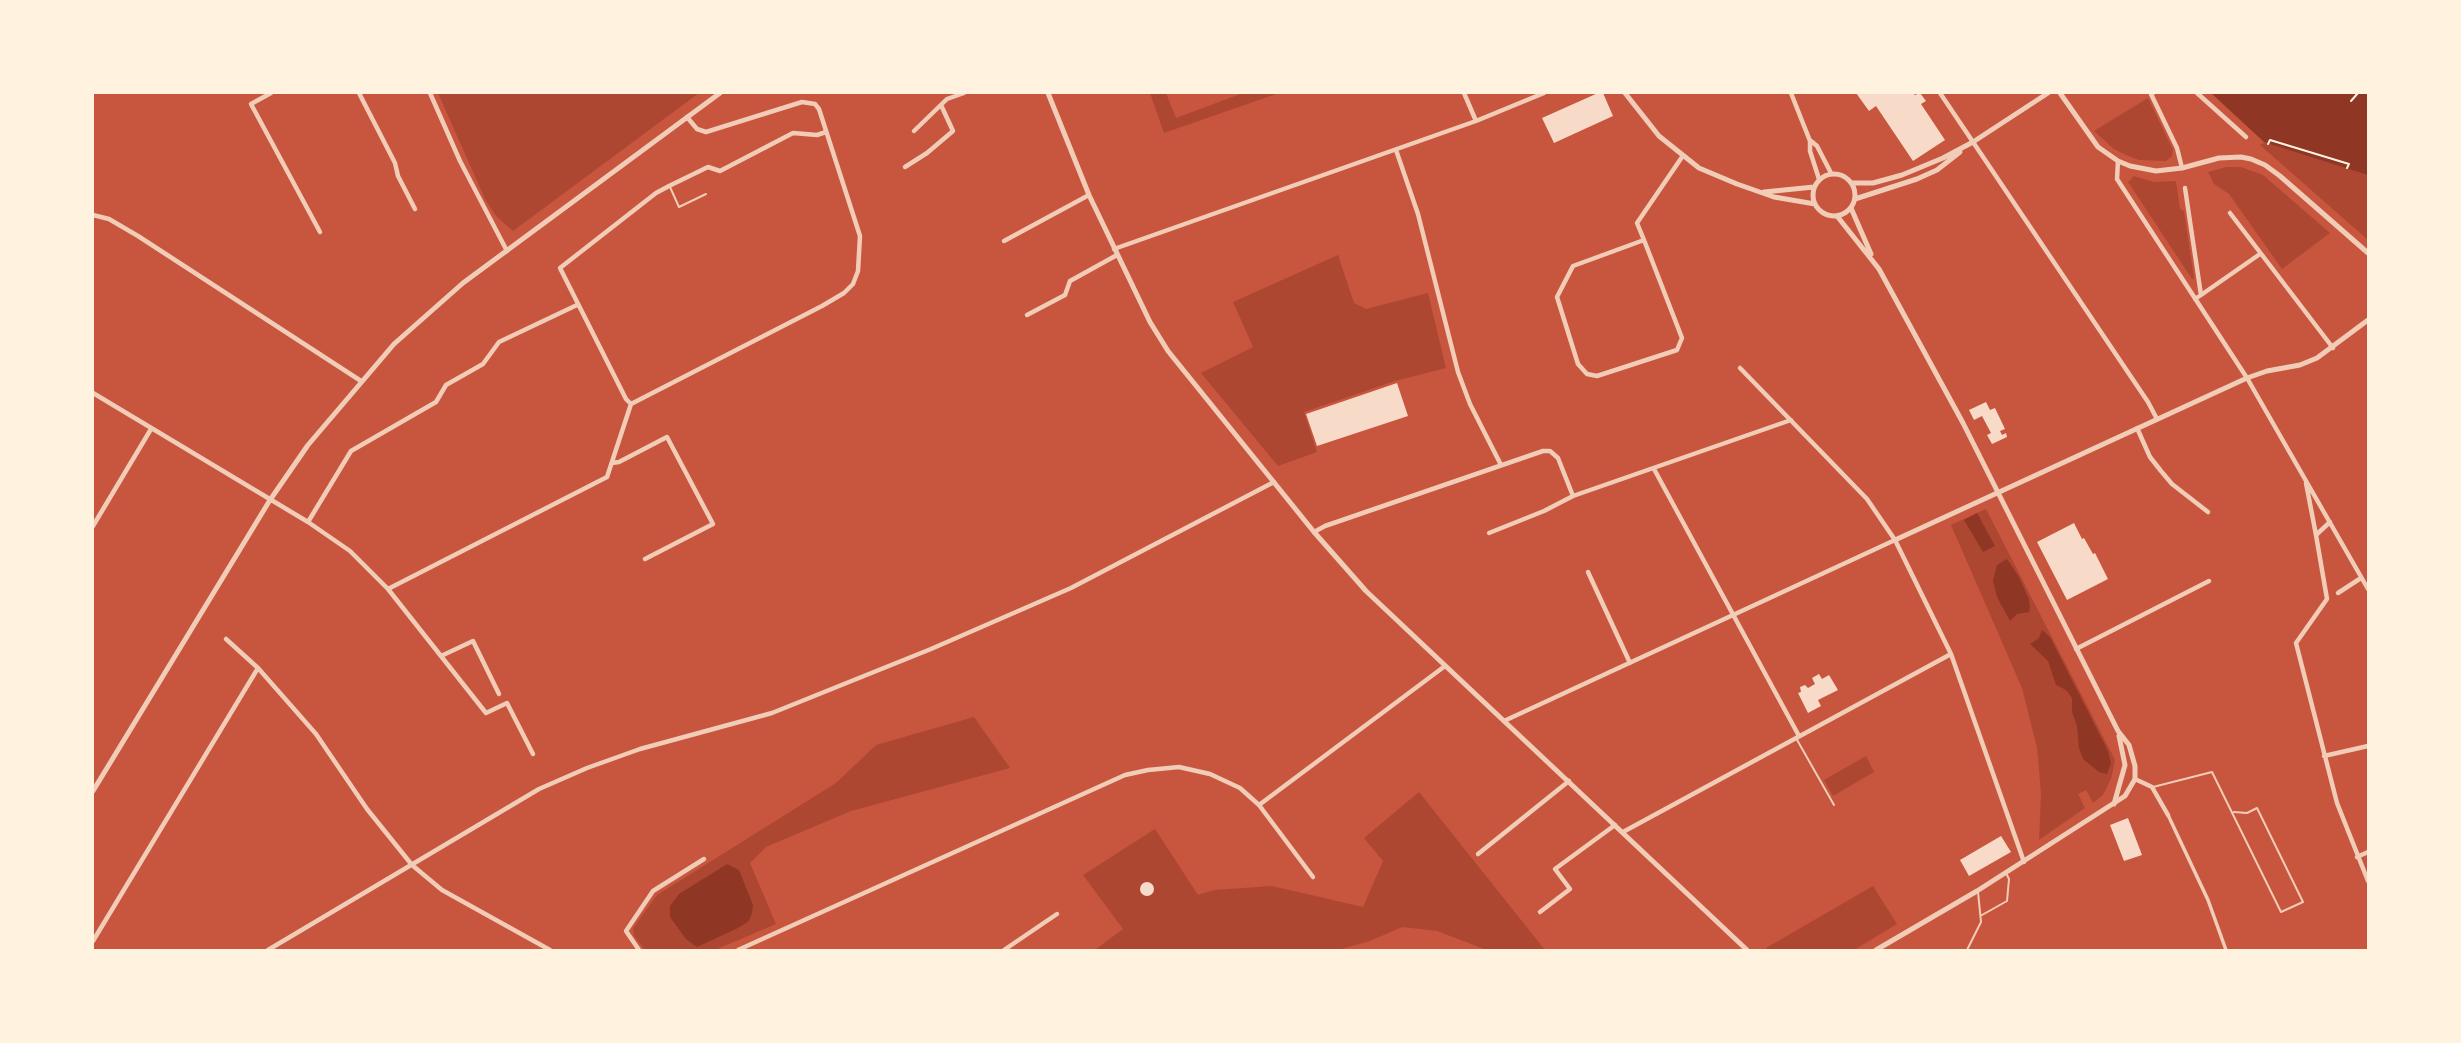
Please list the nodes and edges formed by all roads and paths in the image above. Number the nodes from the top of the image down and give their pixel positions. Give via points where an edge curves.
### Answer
1 (271, 93) edge
2 (359, 93) edge
3 (430, 93) edge
4 (720, 93) edge
5 (964, 93) edge
6 (1048, 93) edge
7 (1464, 93) edge
8 (1544, 93) edge
9 (1625, 93) edge
10 (1791, 93) edge
11 (1940, 93) edge
12 (2048, 93) edge
13 (2060, 93) edge
14 (2153, 93) edge
15 (2197, 93) edge
16 (2358, 93) edge
17 (2351, 101) dead end
18 (941, 105) junction
19 (687, 117) junction
20 (1476, 121) junction
21 (914, 131) dead end
22 (826, 132) junction
23 (2246, 137) dead end
24 (1810, 141) junction
25 (1973, 142) junction
26 (2269, 144) dead end
27 (1965, 147) junction
28 (1396, 150) junction
29 (1682, 157) junction
30 (2118, 161) junction
31 (905, 167) dead end
32 (2182, 168) junction
33 (2347, 168) dead end
34 (1831, 173) junction
35 (1819, 179) junction
36 (1852, 183) junction
37 (669, 186) junction
38 (1814, 187) junction
39 (2185, 188) dead end
40 (1764, 192) junction
41 (706, 194) dead end
42 (1089, 195) junction
43 (1855, 199) junction
44 (1815, 204) junction
45 (1851, 208) junction
46 (415, 209) dead end
47 (2230, 213) dead end
48 (93, 215) edge
49 (1837, 216) junction
50 (320, 232) dead end
51 (1644, 240) junction
52 (1004, 241) dead end
53 (507, 251) junction
54 (1115, 252) junction
55 (2368, 253) edge
56 (2260, 254) junction
57 (1874, 260) junction
58 (2201, 295) junction
59 (2195, 299) junction
60 (577, 305) junction
61 (1027, 315) dead end
62 (2368, 320) edge
63 (2333, 348) junction
64 (1740, 368) dead end
65 (2247, 378) junction
66 (361, 381) junction
67 (93, 393) edge
68 (631, 404) junction
69 (2157, 419) junction
70 (1791, 420) junction
71 (2137, 428) junction
72 (151, 429) junction
73 (612, 463) junction
74 (1501, 465) junction
75 (1654, 468) junction
76 (2305, 478) junction
77 (1274, 482) junction
78 (1998, 492) junction
79 (1573, 496) junction
80 (270, 500) junction
81 (2208, 512) dead end
82 (308, 522) junction
83 (2330, 522) junction
84 (93, 526) edge
85 (1314, 532) junction
86 (1489, 533) dead end
87 (2316, 535) junction
88 (1895, 540) junction
89 (645, 559) dead end
90 (1588, 572) dead end
91 (2361, 578) junction
92 (2209, 581) dead end
93 (388, 589) junction
94 (2368, 589) edge
95 (2338, 593) dead end
96 (1734, 615) junction
97 (226, 639) dead end
98 (2077, 649) junction
99 (1951, 654) junction
100 (441, 656) junction
101 (1630, 663) junction
102 (1446, 666) junction
103 (258, 668) junction
104 (499, 694) dead end
105 (1504, 721) junction
106 (2118, 731) junction
107 (1798, 736) junction
108 (2368, 746) edge
109 (533, 754) dead end
110 (2324, 756) junction
111 (2135, 779) junction
112 (1569, 781) junction
113 (2151, 787) junction
114 (93, 791) edge
115 (2114, 804) junction
116 (1259, 805) junction
117 (1833, 805) dead end
118 (2234, 812) junction
119 (2168, 815) joint
120 (1615, 825) junction
121 (1623, 832) junction
122 (2368, 852) edge
123 (1478, 854) dead end
124 (2357, 857) junction
125 (704, 859) dead end
126 (2024, 862) junction
127 (412, 865) junction
128 (2006, 873) junction
129 (1313, 877) dead end
130 (2368, 881) edge
131 (1978, 891) junction
132 (1540, 912) dead end
133 (1058, 914) dead end
134 (1981, 915) junction
135 (93, 941) edge
136 (268, 950) edge
137 (550, 950) edge
138 (639, 950) edge
139 (738, 950) edge
140 (1004, 950) edge
141 (1747, 950) edge
142 (1876, 950) edge
143 (1967, 950) edge
144 (2226, 950) edge

1 - 50 street via 251,104
2 - 46 street
3 - 53 street
4 - 19 street
5 - 18 street
6 - 42 street
7 - 20 street
8 - 20 street
9 - 29 street
10 - 24 street
11 - 25 street
12 - 25 street
13 - 30 street via 2098,147
14 - 32 street
15 - 23 street
16 - 17 path
18 - 21 street
18 - 31 street via 953,131
19 - 22 street via 706,132 810,102 818,109
19 - 53 street
20 - 28 street
22 - 37 street via 793,133 720,171 708,167
22 - 68 street via 860,236 853,284 822,306
24 - 34 street
24 - 35 street
25 - 27 street
25 - 69 street
26 - 33 path via 2270,140 2349,164
27 - 36 street via 1902,175
27 - 43 street via 1937,170
28 - 54 street
28 - 74 street via 1418,214 1458,372
29 - 40 street
29 - 51 street via 1637,223
30 - 32 street via 2143,169
30 - 59 street via 2117,179
32 - 55 street via 2230,156 2262,163
34 - 35 street
34 - 36 street
35 - 38 street
36 - 43 street
37 - 41 lane via 679,207
37 - 60 street via 559,268
38 - 40 street
38 - 44 street
39 - 58 street
40 - 44 street
42 - 52 street
42 - 54 street
43 - 45 street
44 - 49 street via 1825,214
45 - 49 street
45 - 57 street
47 - 56 street
48 - 66 street via 138,236
49 - 57 street
51 - 51 street via 1682,338 1677,350 1597,376 1587,374 1578,365 1557,298 1573,266
53 - 66 street via 415,325
54 - 61 street via 1070,281 1065,295
54 - 77 street via 1168,351
56 - 58 street
56 - 63 street
57 - 78 street
58 - 59 street
59 - 65 street
60 - 68 street
60 - 82 street via 499,342 483,364 446,385 436,402 351,451
62 - 63 street
63 - 65 street via 2301,365
64 - 70 street
65 - 69 street
65 - 76 street
66 - 80 street
67 - 72 street
68 - 73 street
69 - 71 street
70 - 75 street
70 - 88 street via 1867,499
71 - 78 street
71 - 81 street via 2161,471
72 - 80 street
72 - 84 street
73 - 89 street via 667,437 713,524
73 - 93 street via 607,477
74 - 79 street via 1550,451 1558,458
74 - 85 street
75 - 79 street
75 - 96 street
76 - 83 street
76 - 87 street
77 - 85 street
77 - 127 street via 1071,588 931,649 772,713 640,749 539,789
78 - 88 street
78 - 98 street
79 - 86 street
80 - 82 street
80 - 114 street
82 - 93 street via 360,559
83 - 87 street
83 - 91 street
85 - 102 street via 1366,591
87 - 110 street via 2327,599 2296,643
88 - 96 street
88 - 99 street
90 - 101 street
91 - 94 street
91 - 95 street
92 - 98 street
93 - 100 street
96 - 101 street
96 - 107 street
97 - 103 street
98 - 106 street
99 - 107 street
99 - 126 street
100 - 104 street via 473,641
100 - 109 street via 486,713 507,703
101 - 105 street
102 - 105 street
102 - 116 street
103 - 127 street via 316,734
103 - 135 street
105 - 112 street
106 - 111 street via 2133,755
106 - 115 street via 2125,765
107 - 117 lane
107 - 121 street
108 - 110 street
110 - 124 street
111 - 113 street
111 - 115 street
112 - 120 street
112 - 123 street
113 - 118 lane via 2213,772
113 - 119 street
115 - 126 street
116 - 129 street
116 - 139 street via 1240,788 1210,774 1180,768 1125,775
118 - 118 lane via 2281,912 2303,902 2257,808
119 - 144 street
120 - 121 street
120 - 132 street via 1555,869 1570,889
121 - 141 street
122 - 124 street
124 - 130 street
125 - 138 street via 653,891 626,931
126 - 128 street
127 - 136 street
127 - 137 street via 442,890
128 - 131 street
128 - 134 lane via 2007,901
131 - 134 lane
131 - 142 street
133 - 140 street
134 - 143 lane

